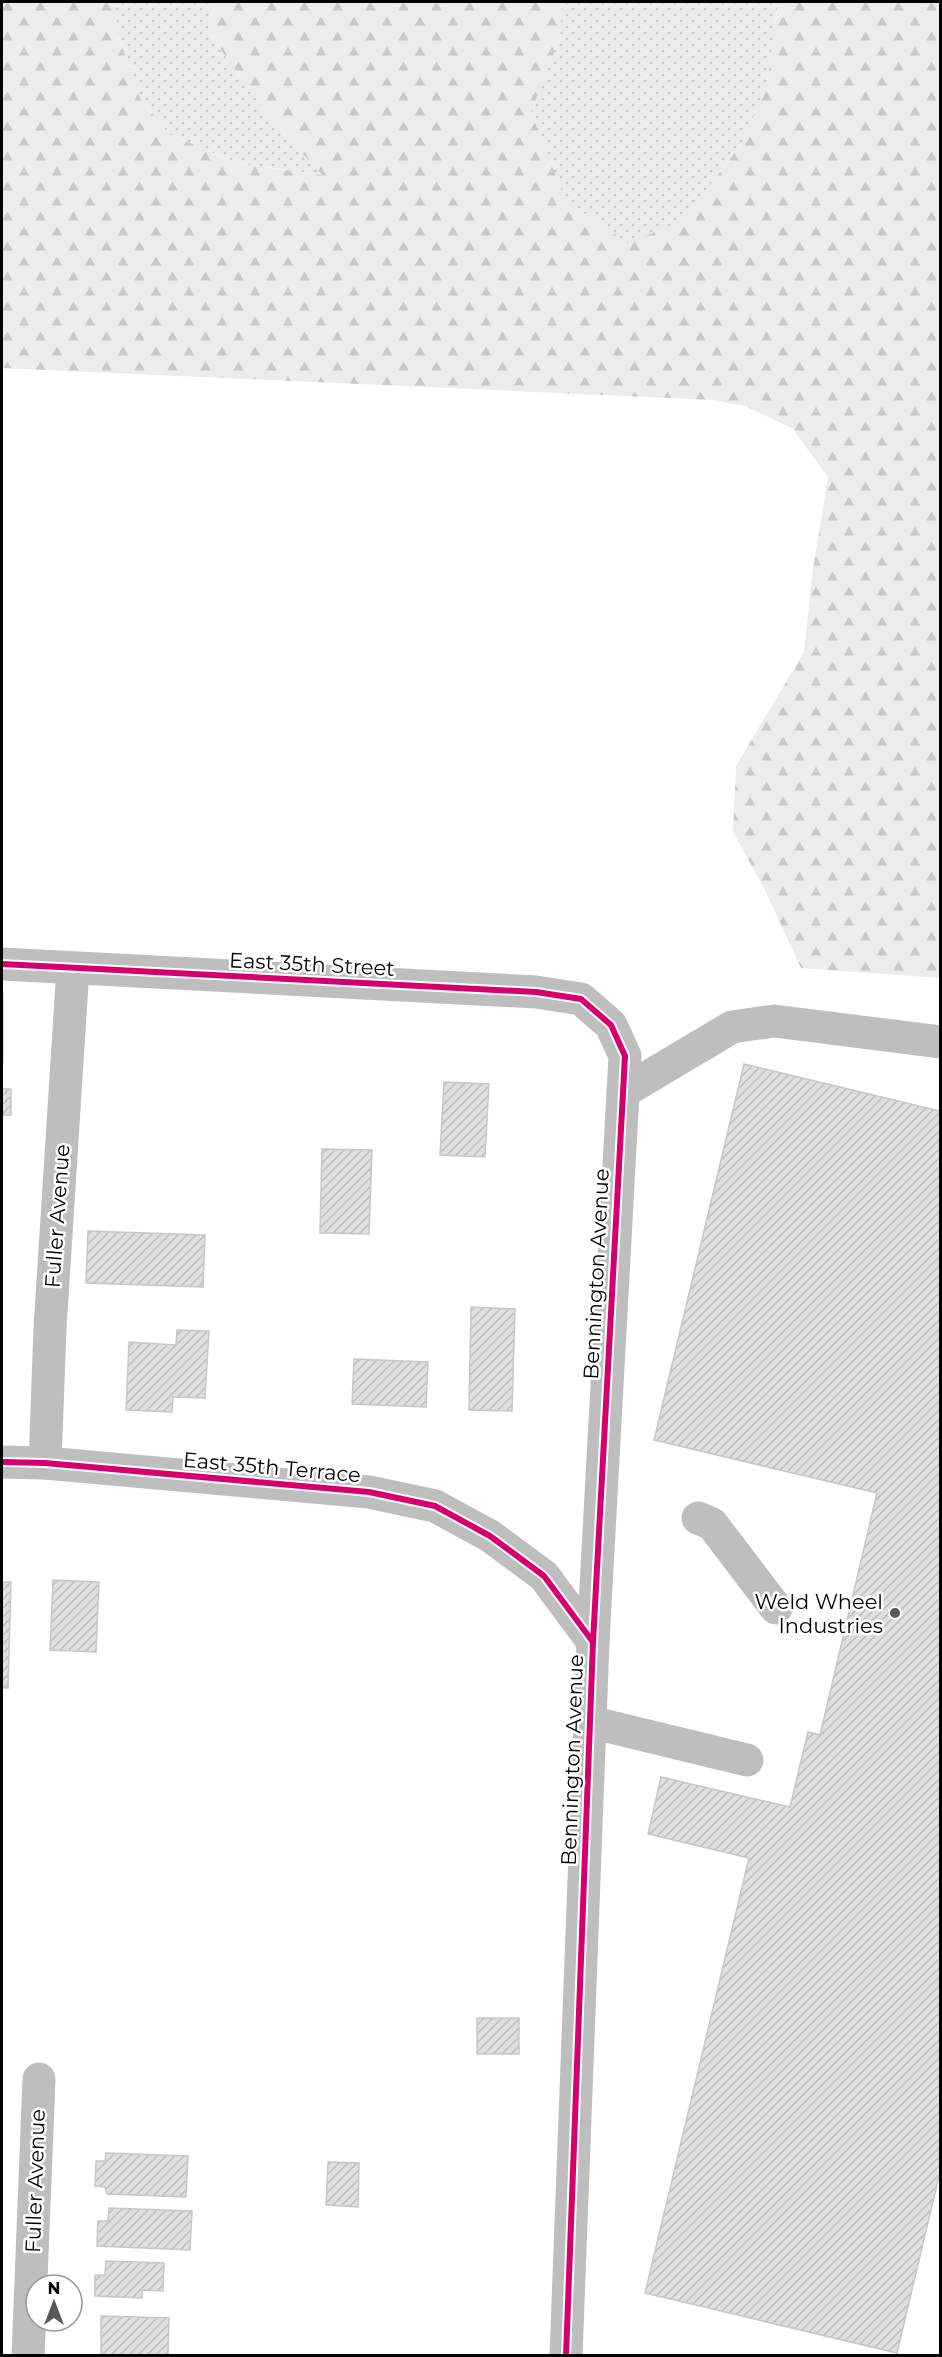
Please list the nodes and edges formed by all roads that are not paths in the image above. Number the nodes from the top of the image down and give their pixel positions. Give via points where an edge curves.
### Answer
1 (2, 964) edge
2 (73, 968) junction
3 (611, 1025) joint
4 (940, 1042) edge
5 (623, 1092) junction
6 (2, 1462) edge
7 (45, 1463) junction
8 (698, 1518) dead end
9 (776, 1608) dead end
10 (593, 1642) junction
11 (590, 1722) junction
12 (747, 1760) dead end
13 (39, 2079) dead end
14 (28, 2355) edge
15 (566, 2355) edge

1 - 2 street, East 35th Street
2 - 3 street, East 35th Street via 536,992 581,999
2 - 7 street, Fuller Avenue
3 - 5 street, Bennington Avenue via 625,1056
4 - 5 street via 774,1021 732,1027
5 - 10 street, Bennington Avenue
6 - 7 street, East 35th Terrace
7 - 10 street, East 35th Terrace via 369,1492 435,1506 489,1536 544,1576
8 - 9 street via 712,1524
10 - 11 street, Bennington Avenue
11 - 12 street
11 - 15 street, Bennington Avenue
13 - 14 street, Fuller Avenue

